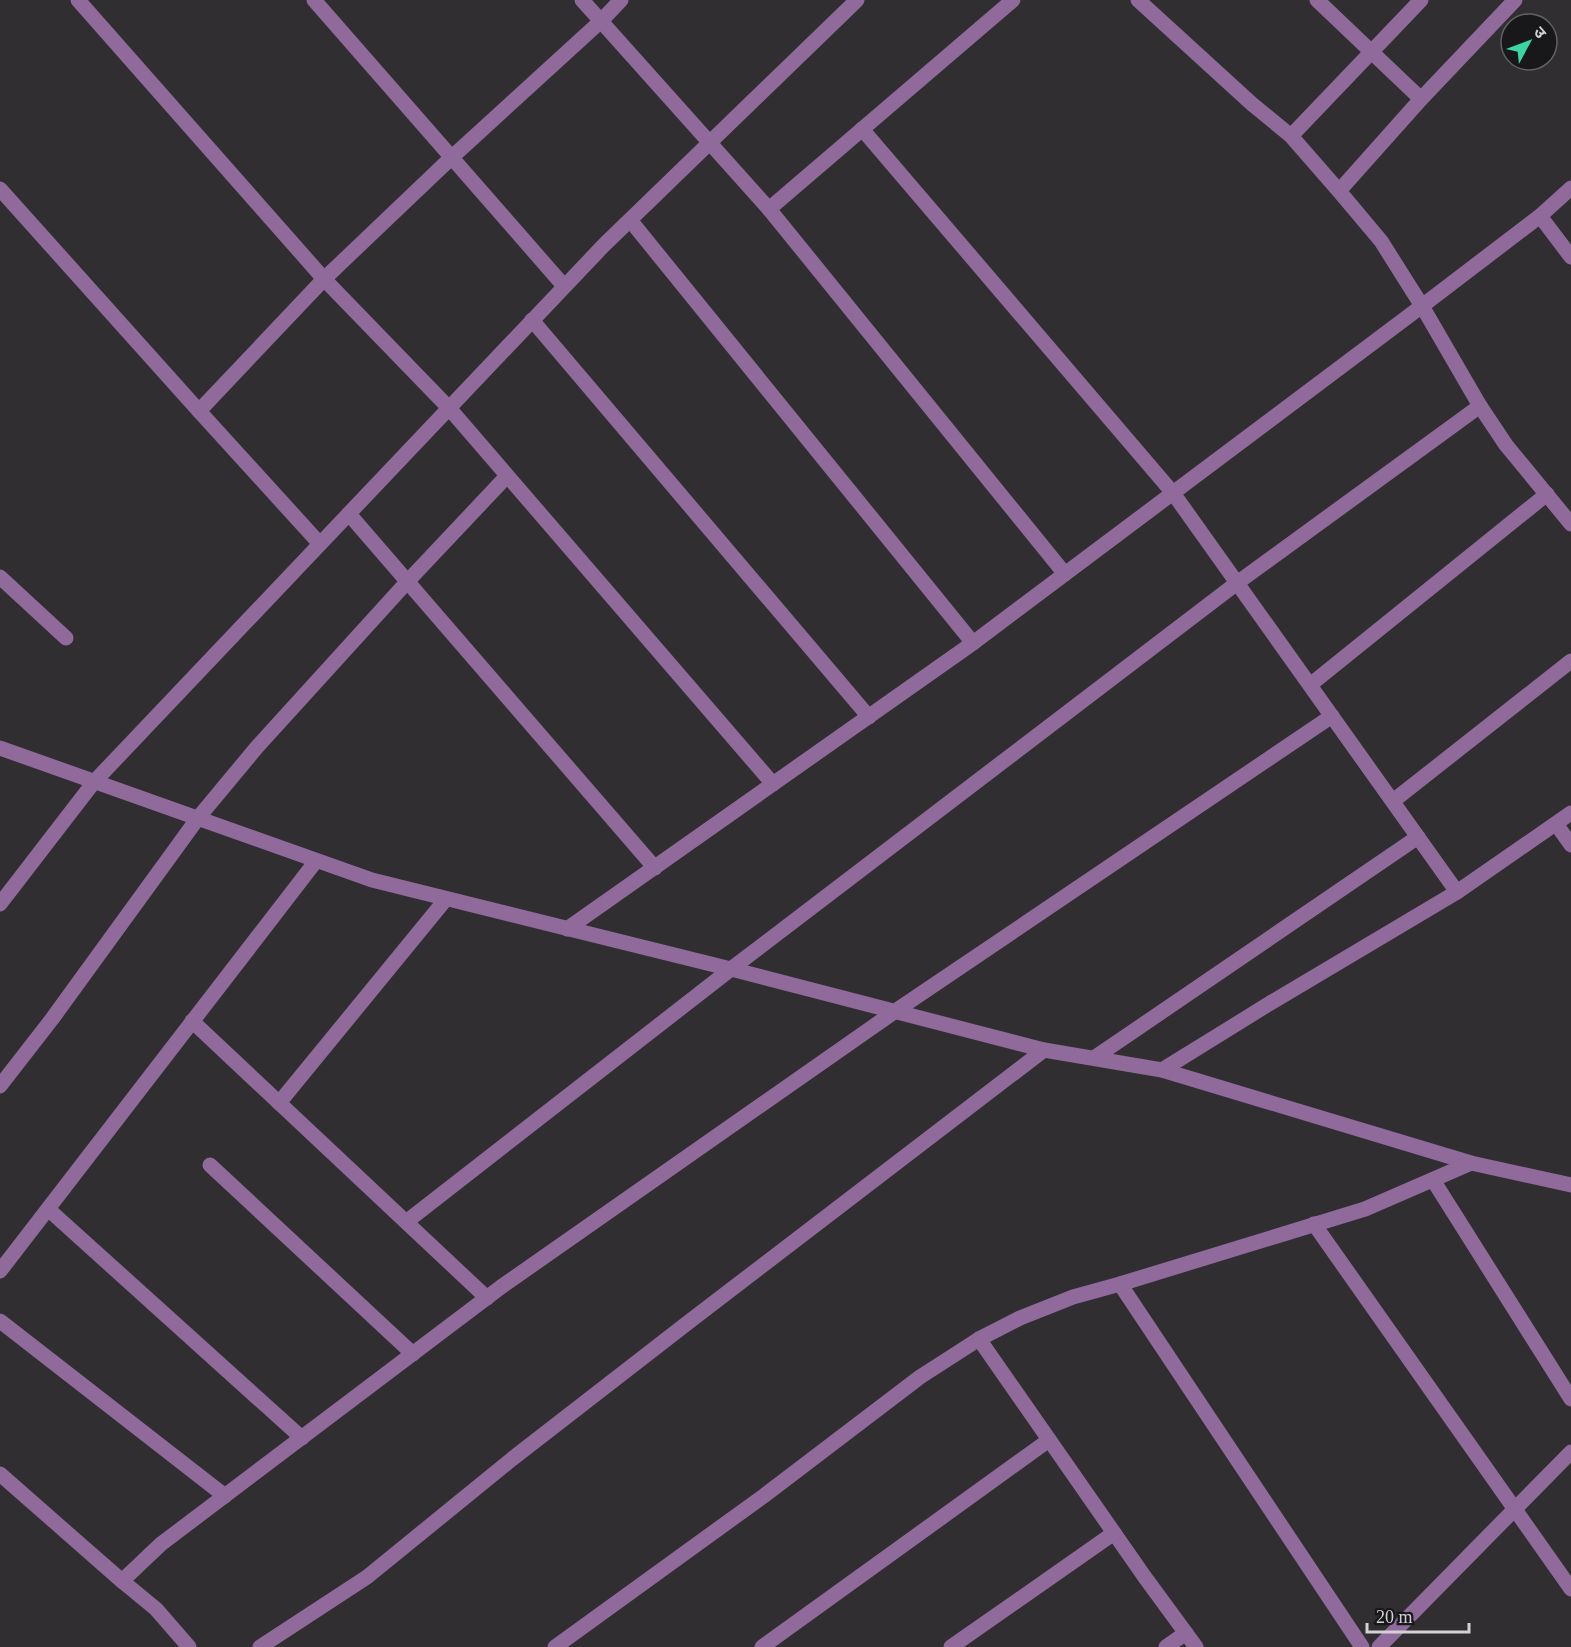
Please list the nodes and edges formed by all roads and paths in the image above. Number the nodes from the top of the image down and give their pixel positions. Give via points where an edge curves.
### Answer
1 (78, 0) edge
2 (314, 0) edge
3 (582, 0) edge
4 (621, 0) edge
5 (857, 0) edge
6 (1013, 0) edge
7 (1138, 0) edge
8 (1317, 0) edge
9 (1420, 0) edge
10 (1515, 0) edge
11 (601, 21) junction
12 (1372, 52) junction
13 (1421, 99) junction
14 (862, 129) junction
15 (1291, 136) junction
16 (708, 143) junction
17 (452, 158) junction
18 (1571, 188) edge
19 (0, 189) edge
20 (1340, 191) junction
21 (769, 209) junction
22 (1540, 216) junction
23 (630, 220) junction
24 (1571, 256) edge
25 (324, 279) junction
26 (564, 286) junction
27 (1422, 306) junction
28 (532, 320) junction
29 (1480, 406) junction
30 (448, 408) junction
31 (199, 411) junction
32 (507, 476) junction
33 (1173, 493) junction
34 (1547, 494) junction
35 (349, 513) junction
36 (1571, 524) edge
37 (320, 544) junction
38 (1065, 574) junction
39 (0, 577) edge
40 (407, 582) junction
41 (1237, 583) junction
42 (66, 638) dead end
43 (973, 643) junction
44 (1571, 661) edge
45 (1310, 685) junction
46 (1332, 716) junction
47 (869, 717) junction
48 (0, 748) edge
49 (94, 782) junction
50 (773, 784) junction
51 (1393, 801) junction
52 (1571, 813) edge
53 (198, 818) junction
54 (1556, 824) junction
55 (1418, 837) junction
56 (1571, 845) edge
57 (316, 861) junction
58 (655, 868) junction
59 (1457, 892) junction
60 (446, 899) junction
61 (0, 904) edge
62 (567, 930) junction
63 (731, 969) junction
64 (894, 1012) junction
65 (192, 1021) junction
66 (1044, 1050) junction
67 (1094, 1058) junction
68 (1162, 1070) junction
69 (0, 1086) edge
70 (279, 1103) junction
71 (1471, 1163) junction
72 (210, 1165) dead end
73 (1433, 1180) junction
74 (1571, 1185) edge
75 (48, 1209) junction
76 (406, 1222) junction
77 (1314, 1224) junction
78 (0, 1271) edge
79 (1120, 1284) junction
80 (487, 1298) junction
81 (0, 1321) edge
82 (979, 1339) junction
83 (413, 1354) junction
84 (1571, 1400) edge
85 (302, 1438) junction
86 (1049, 1440) junction
87 (1571, 1452) edge
88 (0, 1474) edge
89 (225, 1496) junction
90 (1515, 1509) junction
91 (1114, 1533) junction
92 (122, 1581) junction
93 (1571, 1589) edge
94 (1186, 1633) junction
95 (558, 1646) edge
96 (189, 1647) edge
97 (260, 1647) edge
98 (762, 1647) edge
99 (951, 1647) edge
100 (1166, 1647) edge
101 (1196, 1647) edge
102 (1362, 1647) edge
103 (1379, 1647) edge

1 - 25 street
2 - 17 street
3 - 11 street
4 - 11 street
5 - 16 street
6 - 14 street
7 - 15 street
8 - 12 street
9 - 12 street
10 - 13 street
11 - 16 street
11 - 17 street
12 - 13 street
12 - 15 street
13 - 20 street
14 - 21 street
14 - 33 street
15 - 20 street
16 - 21 street
16 - 23 street
17 - 25 street
17 - 26 street
18 - 22 street
19 - 31 street
20 - 27 street via 1381,241
21 - 38 street
22 - 24 street
22 - 27 street
23 - 26 street
23 - 43 street
25 - 30 street
25 - 31 street
26 - 28 street
27 - 29 street
27 - 33 street
28 - 30 street
28 - 47 street
29 - 34 street
29 - 41 street
30 - 32 street
30 - 35 street
31 - 37 street
32 - 40 street
32 - 50 street
33 - 38 street
33 - 41 street
34 - 36 street
34 - 45 street
35 - 37 street
35 - 40 street
37 - 49 street
38 - 43 street
39 - 42 street
40 - 53 street
40 - 58 street
41 - 45 street
41 - 63 street
43 - 47 street
44 - 51 street
45 - 46 street
46 - 51 street
46 - 64 street
47 - 50 street
48 - 49 street
49 - 53 street
49 - 61 street
50 - 58 street
51 - 55 street
52 - 54 street
53 - 57 street
53 - 69 street
54 - 56 street
54 - 59 street
55 - 59 street
55 - 67 street
57 - 60 street
57 - 65 street
58 - 62 street
59 - 68 street
60 - 62 street
60 - 70 street
62 - 63 street
63 - 64 street
63 - 76 street
64 - 66 street
64 - 80 street
65 - 70 street
65 - 75 street
66 - 67 street
66 - 97 street via 512,1459 367,1577
67 - 68 street
68 - 71 street
70 - 76 street
71 - 73 street
71 - 74 street
72 - 83 street
73 - 77 street via 1365,1209
73 - 84 street
75 - 78 street
75 - 85 street
76 - 80 street
77 - 79 street
77 - 90 street
79 - 82 street via 1073,1297
79 - 102 street
80 - 83 street
81 - 89 street
82 - 86 street
82 - 95 street via 920,1377 765,1496
83 - 85 street
85 - 89 street
86 - 91 street
86 - 98 street
87 - 90 street
88 - 92 street
89 - 92 street via 161,1544
90 - 93 street
90 - 103 street
91 - 94 street
91 - 99 street
92 - 96 street via 156,1609
94 - 100 street
94 - 101 street

